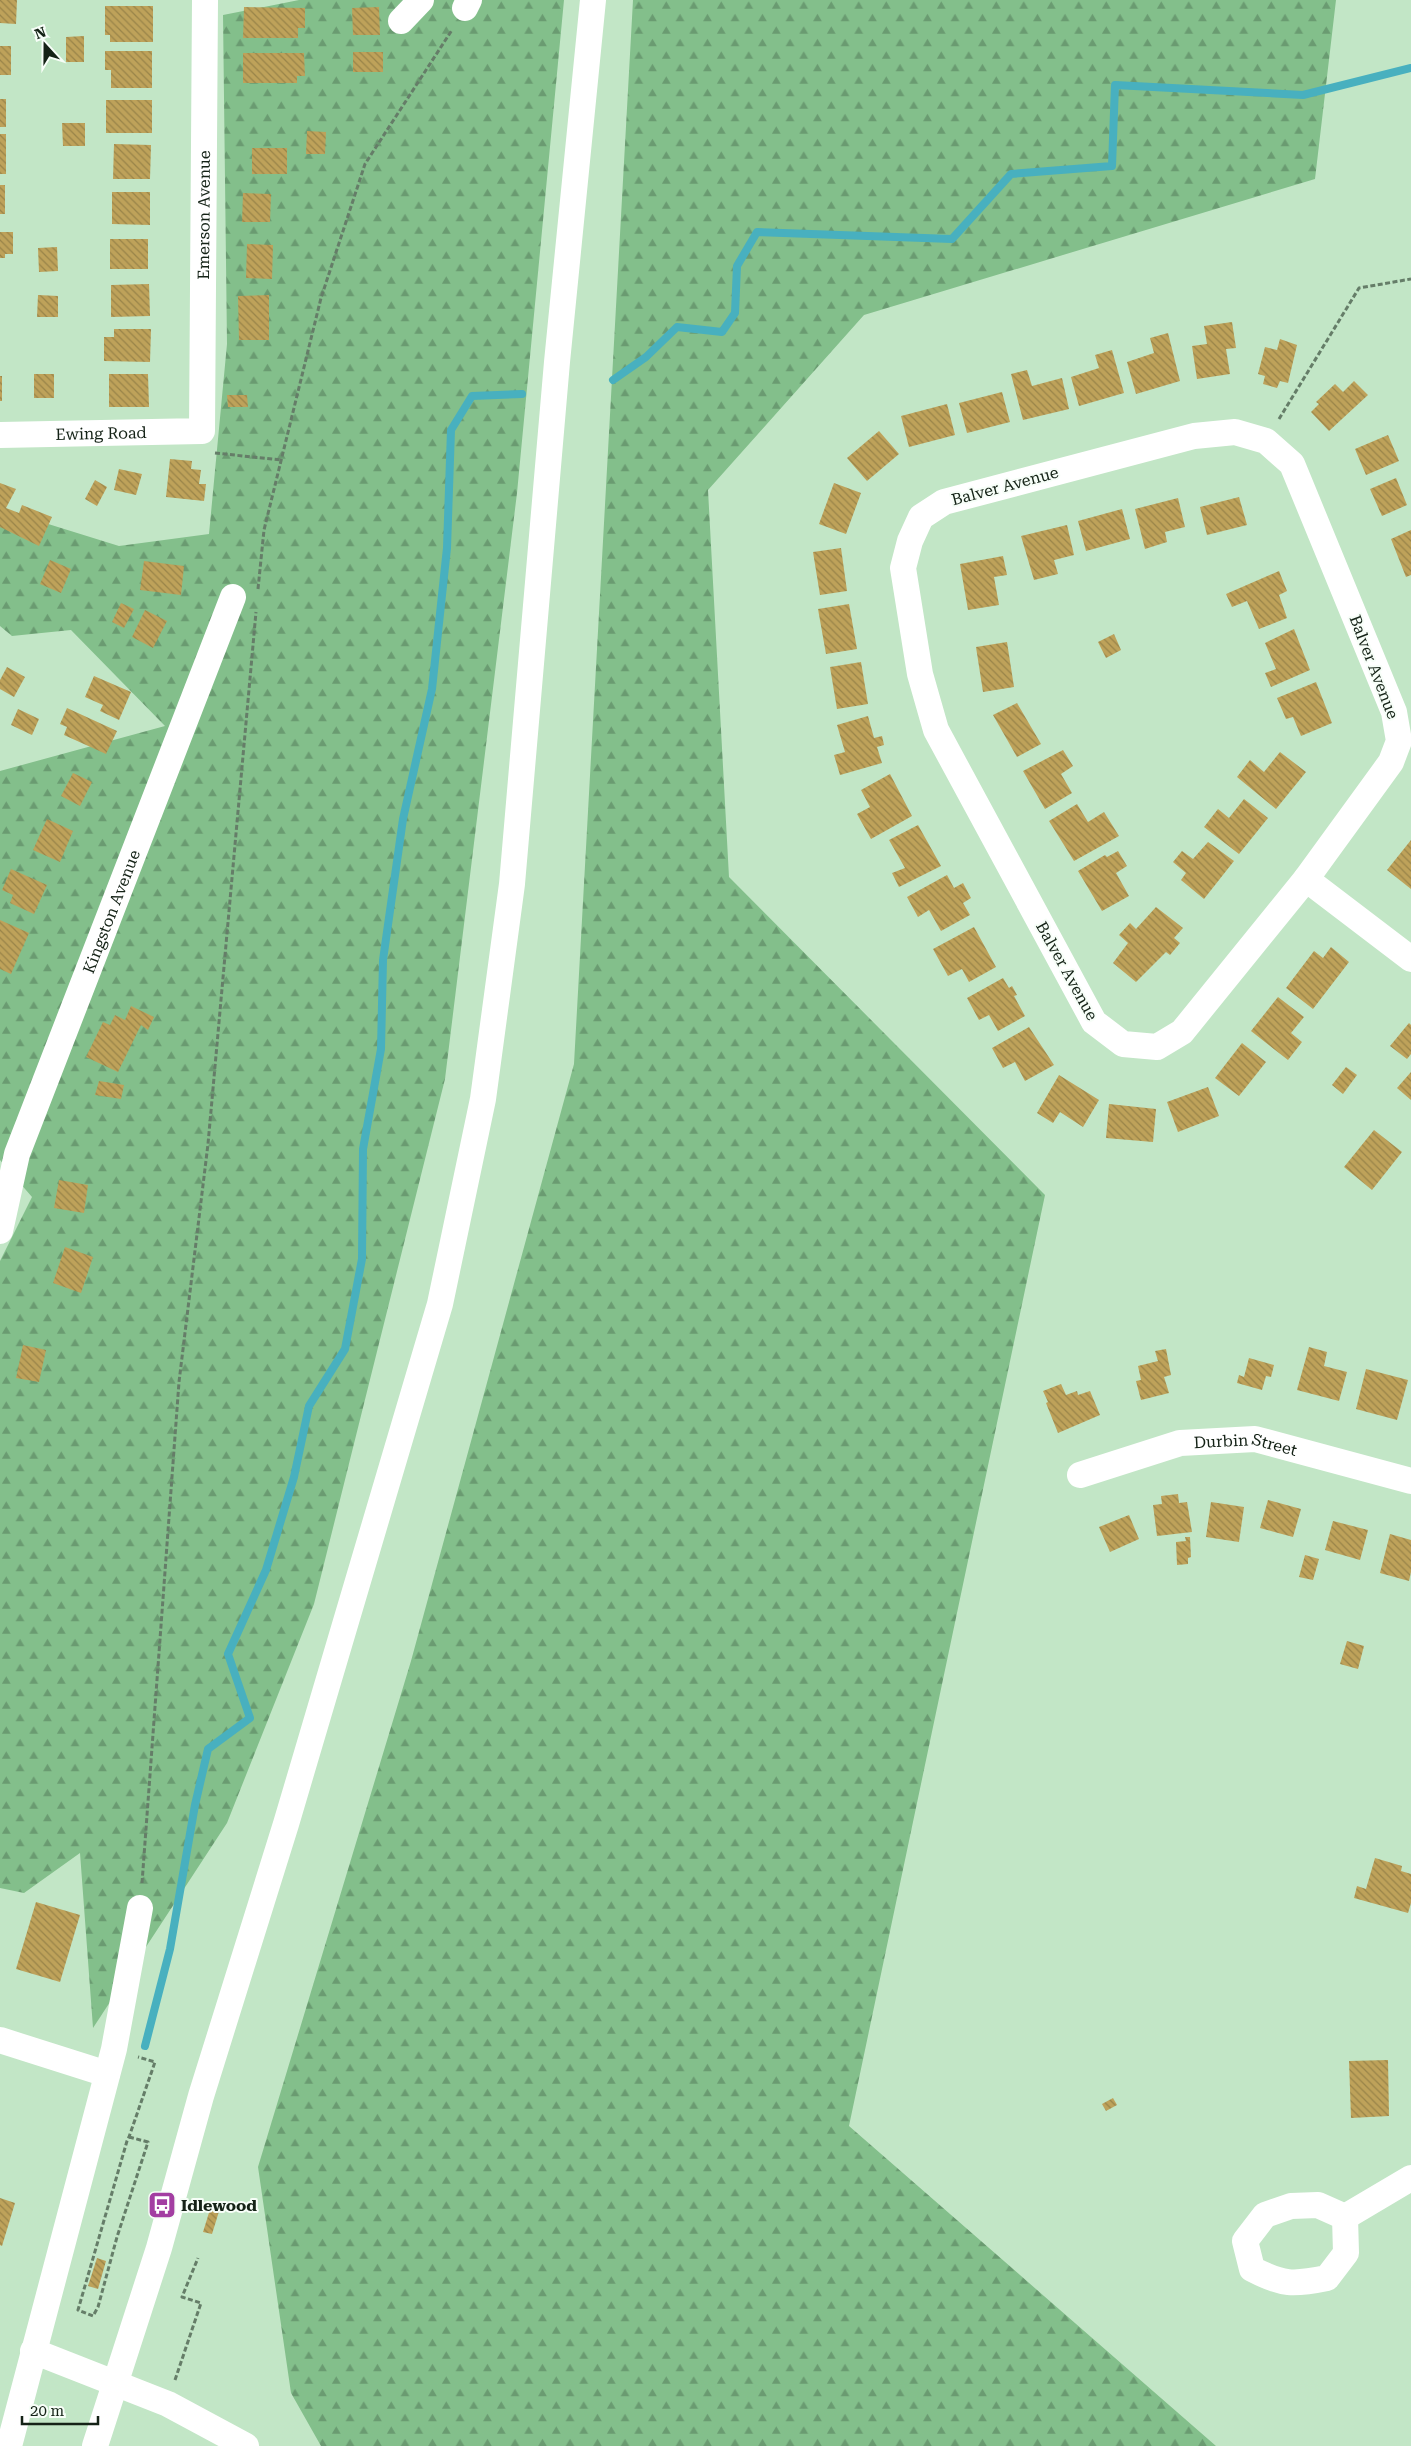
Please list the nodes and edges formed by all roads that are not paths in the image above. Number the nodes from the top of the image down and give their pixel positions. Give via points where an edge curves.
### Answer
1 (205, 0) edge
2 (421, 0) edge
3 (593, 0) edge
4 (401, 21) dead end
5 (202, 431) joint
6 (0, 435) edge
7 (233, 597) dead end
8 (1306, 879) junction
9 (1411, 959) edge
10 (9, 1152) edge
11 (0, 1230) edge
12 (1080, 1475) dead end
13 (1411, 1481) edge
14 (140, 1908) road end
15 (0, 2040) edge
16 (110, 2061) junction
17 (1411, 2178) edge
18 (1345, 2217) dead end
19 (33, 2351) junction
20 (97, 2440) edge
21 (8, 2446) edge
22 (246, 2446) edge

1 - 5 street, Emerson Avenue
2 - 4 street
3 - 20 street via 557,362 512,884 483,1099 440,1304 292,1805 201,2096 159,2248
5 - 6 street, Ewing Road
7 - 10 street, Kingston Avenue
8 - 8 street, Balver Avenue via 1391,762 1399,741 1394,712 1292,464 1266,441 1234,432 1194,436 944,502 921,517 903,568 920,674 936,730 1094,1022 1123,1044 1157,1048 1182,1032
8 - 9 street
10 - 11 street, Kingston Avenue
12 - 13 street, Durbin Street via 1180,1443 1255,1439
14 - 16 street
15 - 16 street
16 - 19 street
17 - 18 street
19 - 21 street
19 - 22 street via 168,2404

